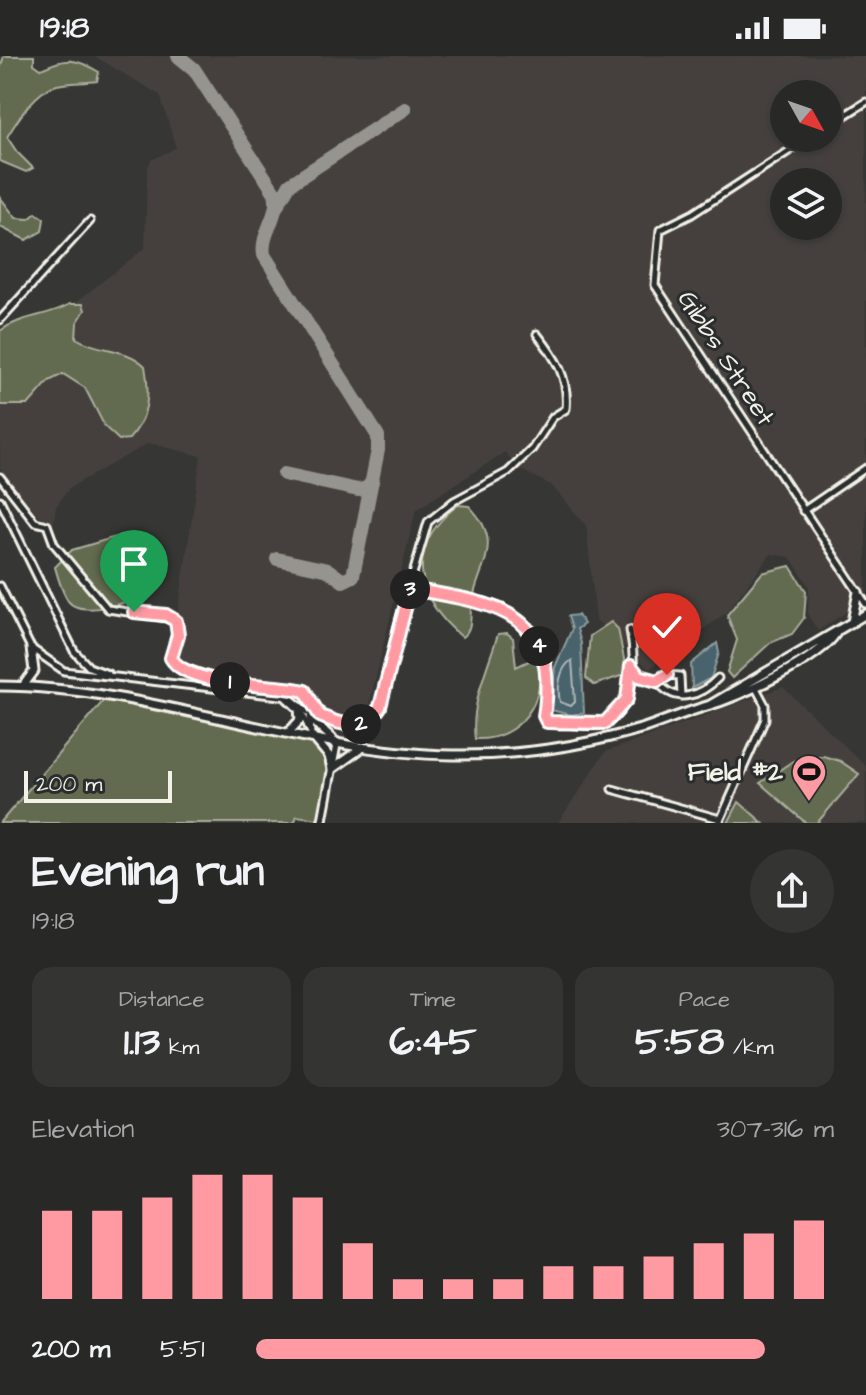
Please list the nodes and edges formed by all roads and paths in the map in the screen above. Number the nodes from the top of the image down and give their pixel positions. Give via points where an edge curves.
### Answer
1 (866, 102) edge
2 (842, 117) edge
3 (787, 152) edge
4 (90, 221) dead end
5 (0, 320) edge
6 (537, 334) dead end
7 (866, 468) edge
8 (0, 477) edge
9 (0, 500) edge
10 (803, 511) junction
11 (0, 586) edge
12 (410, 589) junction
13 (858, 592) junction
14 (866, 604) edge
15 (866, 614) edge
16 (851, 624) junction
17 (630, 630) dead end
18 (836, 633) junction
19 (31, 648) junction
20 (631, 666) junction
21 (113, 676) junction
22 (718, 678) dead end
23 (657, 681) junction
24 (767, 681) junction
25 (756, 684) junction
26 (0, 686) edge
27 (23, 686) junction
28 (681, 696) junction
29 (284, 697) junction
30 (763, 699) junction
31 (299, 709) junction
32 (312, 720) junction
33 (289, 732) junction
34 (311, 736) junction
35 (337, 742) junction
36 (364, 746) junction
37 (332, 769) junction
38 (612, 789) dead end
39 (719, 821) edge
40 (322, 823) edge

1 - 2 street
3 - 10 street, Gibbs Street via 660,230 655,285
4 - 5 street
6 - 12 street via 559,364 566,409 553,417 532,449 508,472 433,516 423,532
7 - 10 street
8 - 12 street via 35,522 47,525 54,544 108,609 174,619 178,635 171,658 188,672 305,691 320,716 354,726 372,718 380,707
9 - 21 street via 74,651 89,667
10 - 13 street, Gibbs Street
11 - 19 street
12 - 20 street via 485,602 516,619 545,658 547,722 593,725 612,719 627,699
13 - 14 street, Gibbs Street
13 - 16 main road
15 - 16 main road
16 - 18 main road
17 - 20 street
18 - 24 main road
18 - 25 main road
19 - 21 street via 69,673
19 - 27 main road via 34,671
20 - 23 street via 639,676
21 - 29 street
22 - 28 street via 703,692
23 - 28 street
23 - 28 street via 680,676
24 - 25 main road
24 - 30 street
25 - 30 street
25 - 36 main road via 710,705 609,737 538,750 452,755
26 - 27 main road
27 - 33 main road via 112,696
29 - 31 street
29 - 32 street via 302,705
30 - 39 street via 764,723
31 - 33 main road via 300,722
31 - 34 street
32 - 34 street
32 - 35 main road
33 - 34 main road
34 - 35 main road
34 - 37 main road
35 - 36 main road
35 - 37 street
36 - 37 main road
37 - 40 street
38 - 39 street

